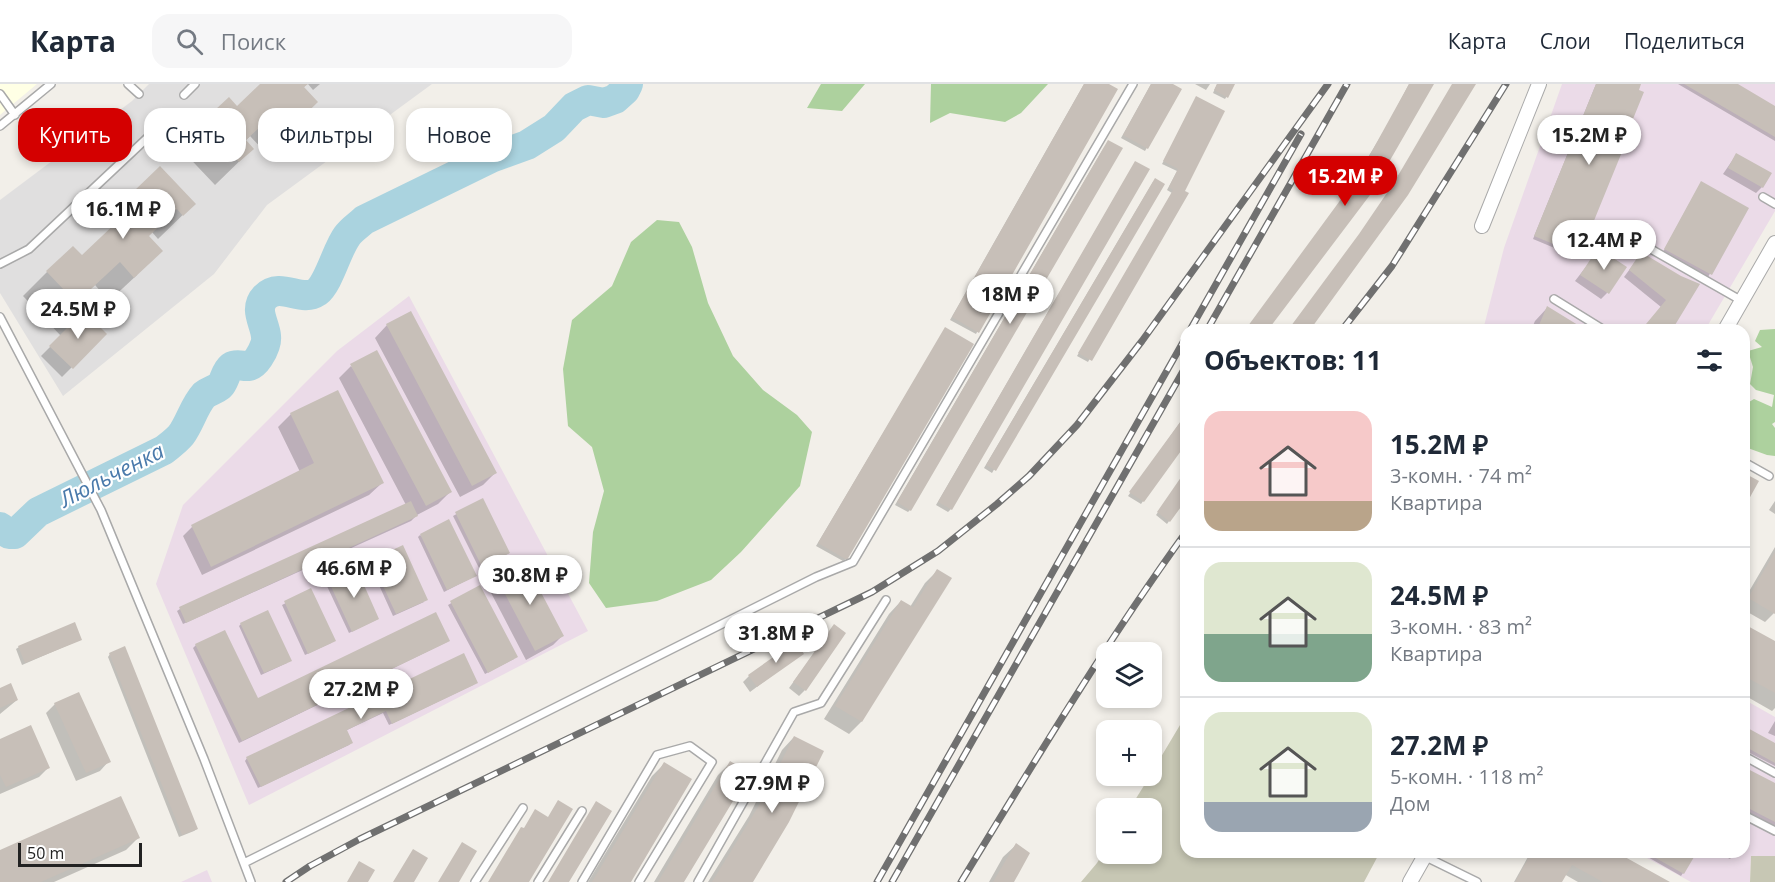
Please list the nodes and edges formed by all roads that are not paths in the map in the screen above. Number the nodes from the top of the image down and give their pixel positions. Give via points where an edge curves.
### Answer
1 (51, 84) edge
2 (128, 84) edge
3 (195, 84) edge
4 (1132, 84) edge
5 (1539, 84) edge
6 (0, 94) edge
7 (139, 94) dead end
8 (184, 95) dead end
9 (15, 115) junction
10 (0, 126) edge
11 (144, 141) edge
12 (1763, 197) dead end
13 (1775, 204) edge
14 (1482, 226) dead end
15 (1628, 236) dead end
16 (1775, 243) edge
17 (0, 264) edge
18 (1554, 299) dead end
19 (1742, 301) junction
20 (0, 317) edge
21 (1594, 324) edge
22 (1729, 324) edge
23 (4, 332) edge
24 (1750, 465) edge
25 (1769, 476) dead end
26 (886, 600) dead end
27 (1750, 759) edge
28 (1775, 773) edge
29 (523, 808) dead end
30 (582, 811) dead end
31 (1750, 818) edge
32 (1775, 831) edge
33 (1424, 858) edge
34 (1433, 858) edge
35 (244, 863) junction
36 (251, 882) edge
37 (475, 882) edge
38 (538, 882) edge
39 (582, 882) edge
40 (639, 882) edge
41 (698, 882) edge
42 (1410, 882) edge
43 (1477, 882) edge

1 - 9 lane
2 - 7 lane
3 - 8 lane
4 - 35 lane via 853,562
5 - 14 street
6 - 9 lane
9 - 10 lane
11 - 17 lane via 29,249
12 - 13 lane
15 - 19 lane
16 - 19 street
18 - 21 lane
19 - 22 street
20 - 23 lane
23 - 35 lane via 101,510
24 - 25 lane
26 - 41 lane via 821,703 794,712
27 - 28 lane
29 - 37 lane
30 - 38 lane
31 - 32 lane
33 - 42 street
34 - 43 lane
35 - 36 lane
39 - 40 lane via 657,754 690,746 711,762

